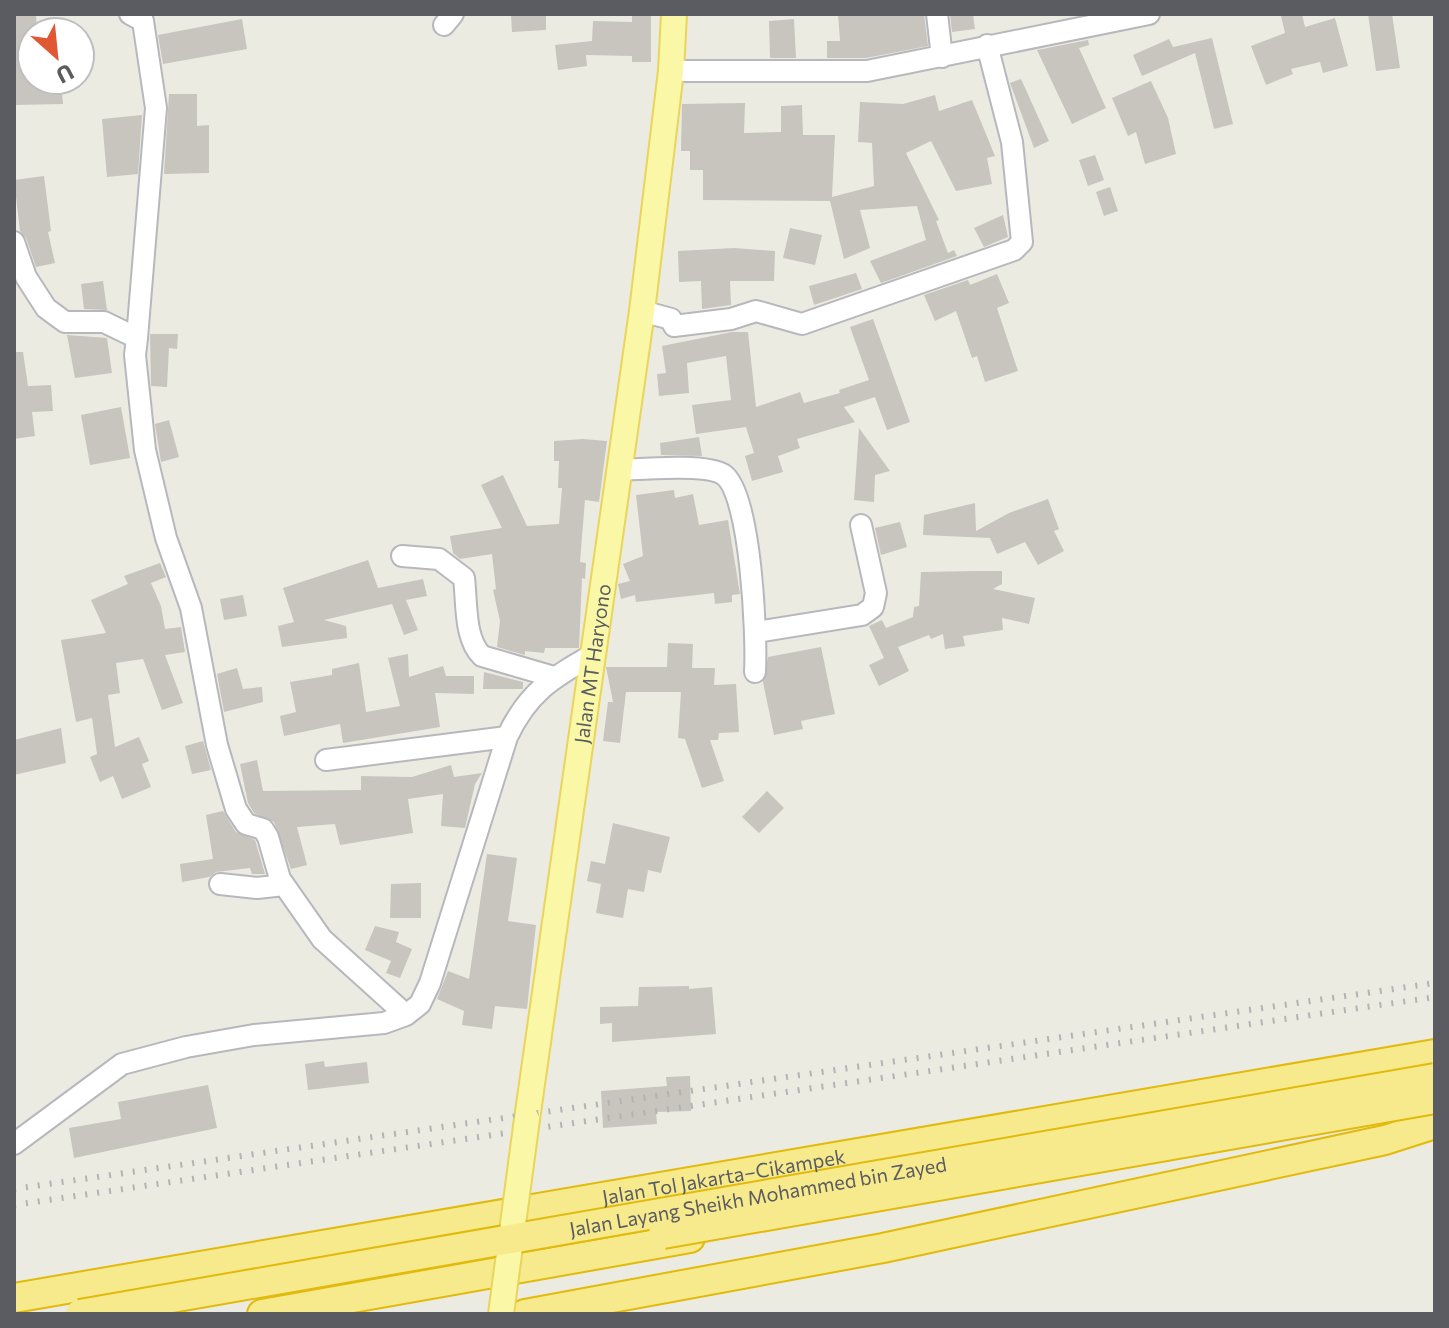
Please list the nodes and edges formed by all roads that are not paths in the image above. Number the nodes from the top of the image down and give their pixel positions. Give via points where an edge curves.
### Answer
1 (130, 14) edge
2 (674, 14) edge
3 (937, 14) edge
4 (1149, 14) edge
5 (1051, 23) edge
6 (987, 45) junction
7 (942, 57) junction
8 (671, 71) junction
9 (14, 242) edge
10 (642, 311) junction
11 (137, 338) junction
12 (620, 470) junction
13 (861, 525) dead end
14 (402, 556) dead end
15 (757, 632) junction
16 (594, 654) junction
17 (755, 672) dead end
18 (554, 677) junction
19 (507, 737) junction
20 (326, 760) dead end
21 (220, 884) dead end
22 (284, 885) junction
23 (406, 1015) junction
24 (1435, 1054) edge
25 (1435, 1078) edge
26 (1435, 1101) edge
27 (1435, 1124) edge
28 (14, 1144) edge
29 (14, 1298) edge
30 (80, 1314) edge
31 (197, 1314) edge
32 (262, 1314) edge
33 (501, 1314) edge
34 (525, 1314) edge

1 - 11 street via 143,21 156,108
2 - 8 main road, Jalan MT Haryono
3 - 7 street
4 - 5 street
5 - 6 street
6 - 7 street
6 - 10 street via 1012,142 1022,242 1014,250 802,324 756,311 674,326 671,319
7 - 8 street via 867,71
8 - 10 main road, Jalan MT Haryono
9 - 11 street via 26,277 46,308 65,322 104,322
10 - 12 main road, Jalan MT Haryono
11 - 22 street via 145,450 166,538 191,608 217,745 240,818 263,829
12 - 15 street via 707,470 722,473 731,482 742,513
12 - 16 main road, Jalan MT Haryono
13 - 15 street via 876,593 873,607 862,615
14 - 18 street via 439,559 464,578 473,648 482,656
15 - 17 street
16 - 18 street
16 - 33 main road, Jalan MT Haryono, bridge
18 - 19 street via 529,698
19 - 20 street
19 - 23 street via 430,983 420,1004
21 - 22 street
22 - 23 street via 322,939
23 - 28 street via 384,1023 254,1035 122,1064
24 - 29 highway, Jalan Tol Jakarta–Cikampek
25 - 30 highway, Jalan Layang Sheikh Mohammed bin Zayed, bridge
26 - 31 highway, Jalan Layang Sheikh Mohammed bin Zayed, bridge
26 - 32 highway
27 - 34 highway via 1385,1140 883,1248

